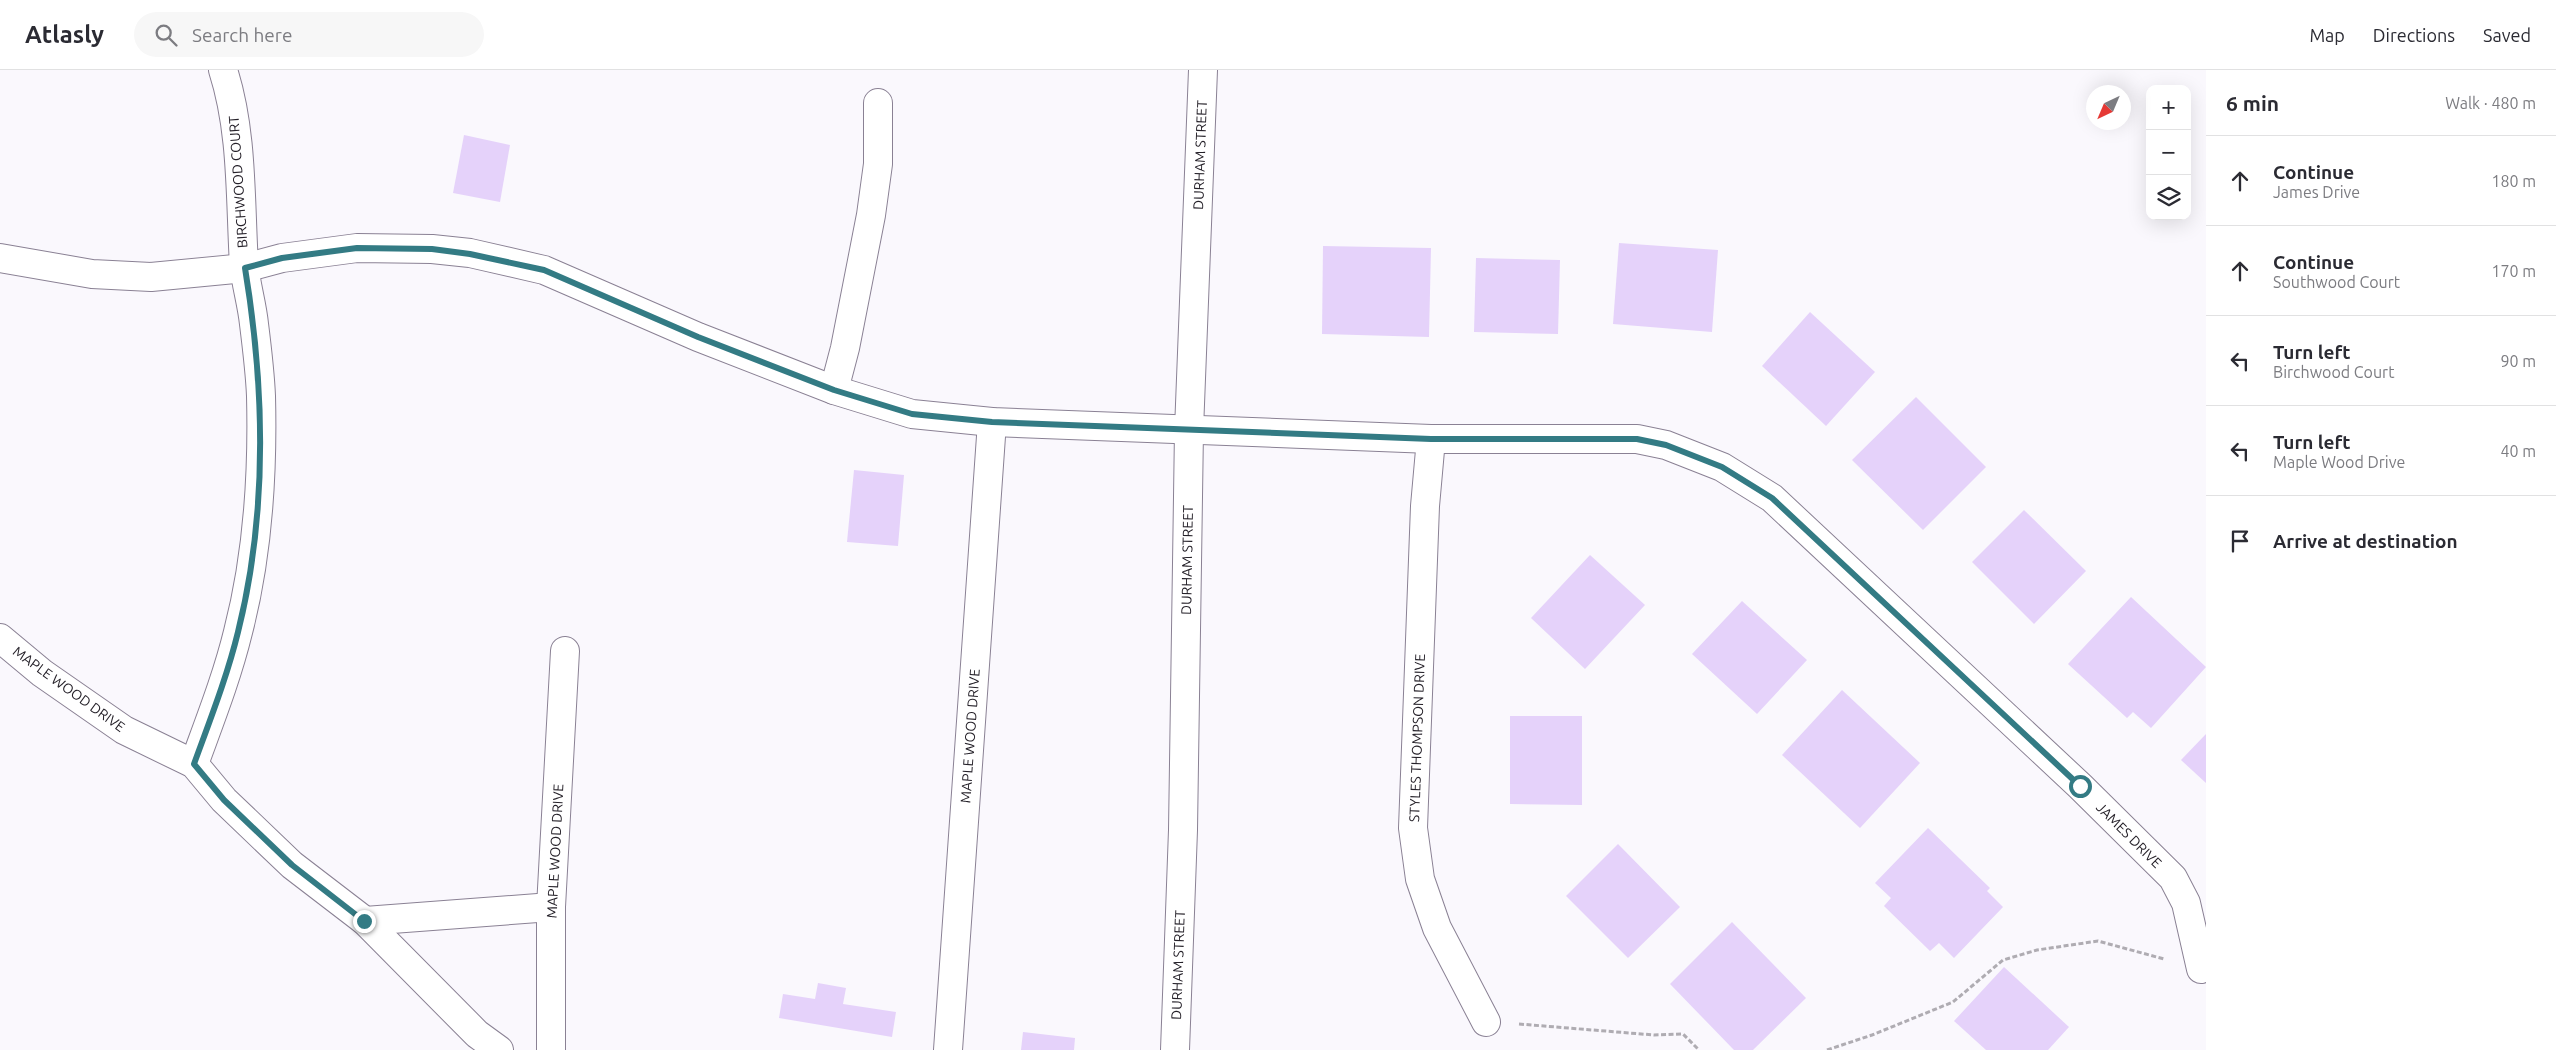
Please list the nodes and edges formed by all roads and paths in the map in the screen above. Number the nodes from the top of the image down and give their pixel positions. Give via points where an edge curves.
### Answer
1 (223, 70) edge
2 (1203, 70) edge
3 (878, 103) dead end
4 (0, 258) edge
5 (245, 268) junction
6 (834, 390) junction
7 (992, 422) junction
8 (1189, 430) junction
9 (1431, 439) junction
10 (0, 638) edge
11 (565, 652) dead end
12 (194, 764) junction
13 (551, 906) junction
14 (364, 921) junction
15 (2201, 969) joint
16 (1486, 1022) joint
17 (499, 1050) edge
18 (551, 1050) edge
19 (948, 1050) edge
20 (1175, 1050) edge
21 (1700, 1050) edge
22 (1828, 1050) edge

1 - 5 street, BIRCHWOOD COURT via 235,122
2 - 8 street, DURHAM STREET
3 - 6 street via 878,164 871,215
4 - 5 street, JAMES DRIVE via 92,274 151,277
5 - 6 street, JAMES DRIVE via 282,258 357,248 432,249 470,254 544,270 698,337
5 - 12 street, BIRCHWOOD COURT via 261,395 256,536 239,630
6 - 7 street, JAMES DRIVE via 912,414
7 - 8 street, JAMES DRIVE
7 - 19 street, MAPLE WOOD DRIVE
8 - 9 street, JAMES DRIVE
8 - 20 street, DURHAM STREET via 1183,821
9 - 15 street, JAMES DRIVE via 1637,439 1666,445 1722,467 1772,498 2073,779 2173,878 2186,903
9 - 16 street, STYLES THOMPSON DRIVE via 1425,506 1413,828 1420,880 1437,928
10 - 12 street, MAPLE WOOD DRIVE via 42,673 124,730
11 - 13 street, MAPLE WOOD DRIVE
12 - 14 street, MAPLE WOOD DRIVE via 224,800 292,865
13 - 14 street
13 - 18 street, MAPLE WOOD DRIVE
14 - 17 street, MAPLE WOOD DRIVE via 477,1034
15 - 22 path via 2098,941 2037,950 2003,960 1953,1002
16 - 21 path via 1654,1036 1683,1034

